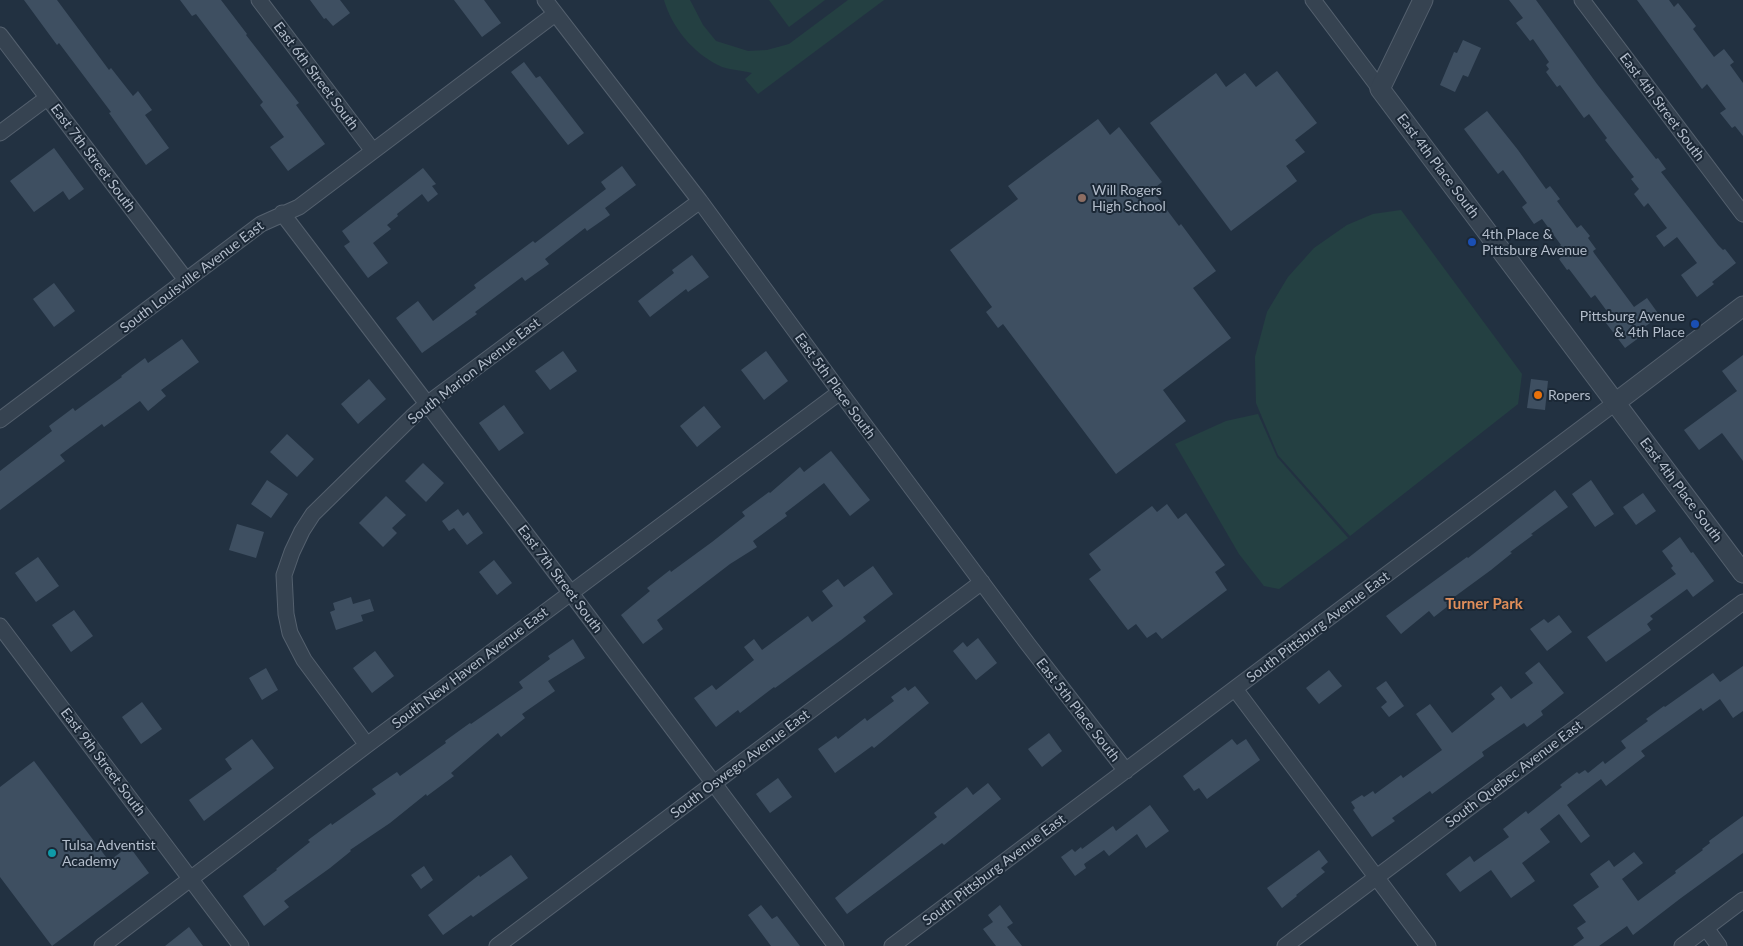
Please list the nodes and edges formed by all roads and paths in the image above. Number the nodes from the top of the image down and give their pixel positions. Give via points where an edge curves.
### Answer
1 (259, 0) edge
2 (545, 0) edge
3 (1313, 0) edge
4 (1423, 0) edge
5 (1582, 0) edge
6 (555, 14) junction
7 (0, 35) edge
8 (1380, 89) junction
9 (47, 98) junction
10 (0, 133) edge
11 (373, 151) junction
12 (700, 201) junction
13 (282, 213) junction
14 (1743, 214) edge
15 (186, 280) junction
16 (1743, 306) edge
17 (840, 392) junction
18 (1615, 402) junction
19 (427, 404) junction
20 (0, 420) edge
21 (1743, 573) edge
22 (982, 582) junction
23 (571, 594) junction
24 (1743, 602) edge
25 (0, 626) edge
26 (1235, 689) junction
27 (367, 745) junction
28 (1126, 772) junction
29 (713, 784) junction
30 (1376, 877) junction
31 (191, 879) junction
32 (1743, 900) edge
33 (1706, 928) junction
34 (102, 946) edge
35 (241, 946) edge
36 (497, 946) edge
37 (836, 946) edge
38 (892, 946) edge
39 (1285, 946) edge
40 (1428, 946) edge
41 (1682, 946) edge
42 (1719, 946) edge

1 - 11 street, East 6th Street South
2 - 6 street, East 5th Place South
3 - 8 street, East 4th Place South
4 - 8 street
5 - 14 street, East 4th Street South
6 - 11 street, South Louisville Avenue East
6 - 12 street, East 5th Place South
7 - 9 street, East 7th Street South
8 - 18 street, East 4th Place South
9 - 10 street
9 - 15 street, East 7th Street South
11 - 13 street, South Louisville Avenue East via 299,207
12 - 17 street, East 5th Place South
12 - 19 street, South Marion Avenue East
13 - 15 street, South Louisville Avenue East via 261,224
13 - 19 street, East 7th Street South
15 - 20 street, South Louisville Avenue East
16 - 18 street, South Pittsburg Avenue East
17 - 22 street, East 5th Place South
17 - 23 street, South New Haven Avenue East
18 - 21 street, East 4th Place South
18 - 26 street, South Pittsburg Avenue East
19 - 23 street, East 7th Street South
19 - 27 street, South Marion Avenue East via 313,514 292,552 284,575 290,633 304,660
22 - 28 street, East 5th Place South
22 - 29 street, South Oswego Avenue East
23 - 27 street, South New Haven Avenue East
23 - 29 street, East 7th Street South
24 - 30 street, South Quebec Avenue East
25 - 31 street, East 9th Street South
26 - 28 street, South Pittsburg Avenue East
26 - 30 street
27 - 31 street, South New Haven Avenue East
28 - 38 street, South Pittsburg Avenue East
29 - 36 street, South Oswego Avenue East
29 - 37 street, East 7th Street South
30 - 39 street, South Quebec Avenue East
30 - 40 street
31 - 34 street, South New Haven Avenue East
31 - 35 street, East 9th Street South
32 - 33 street
33 - 41 street
33 - 42 street

